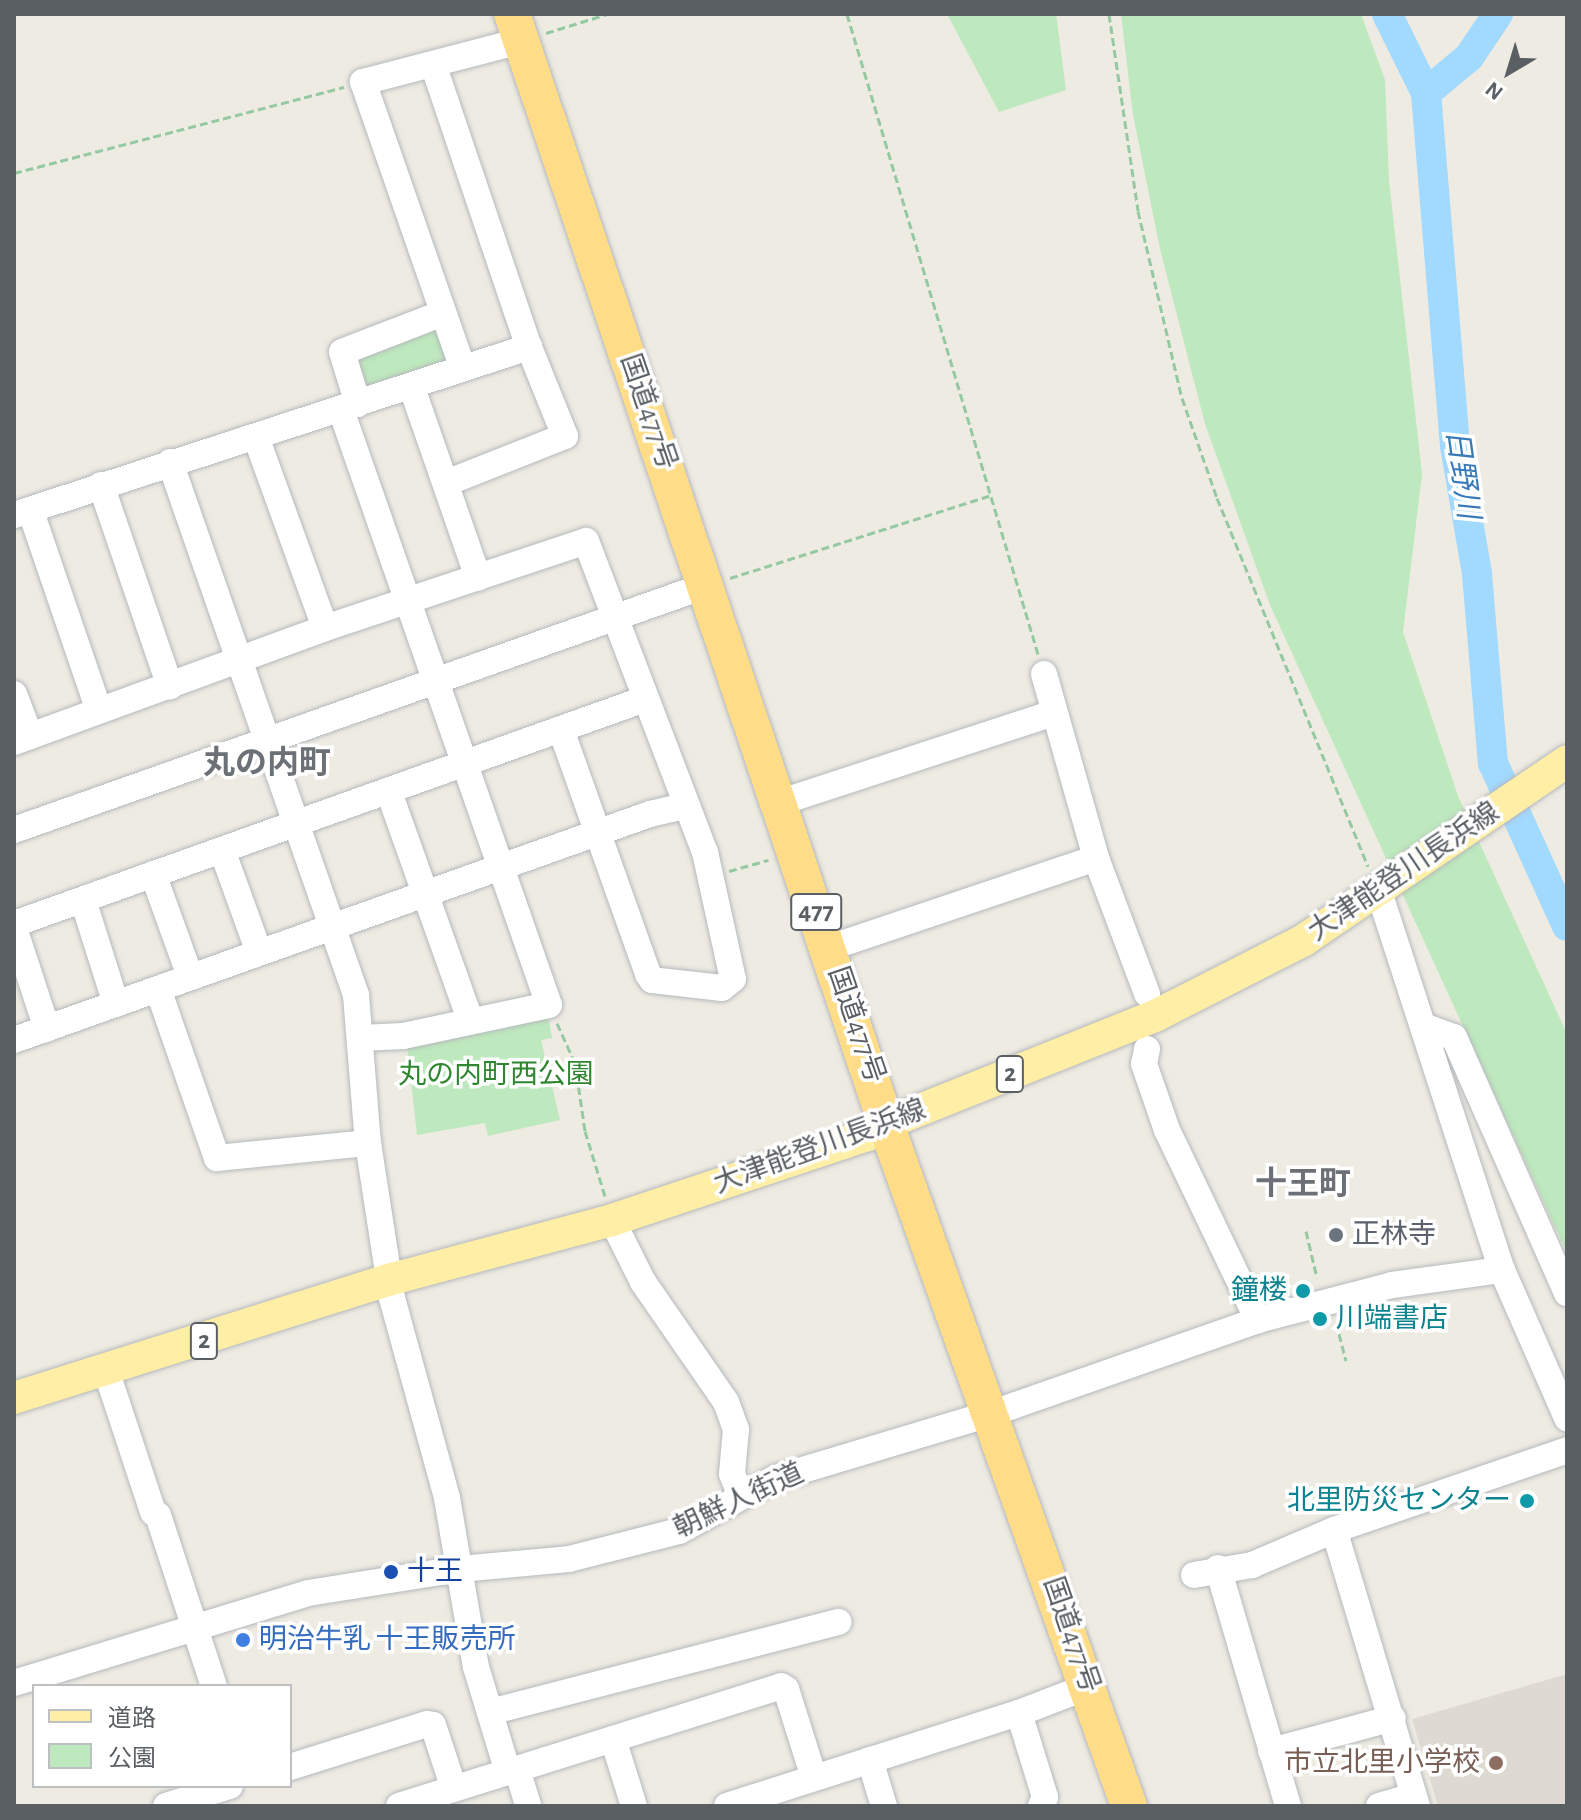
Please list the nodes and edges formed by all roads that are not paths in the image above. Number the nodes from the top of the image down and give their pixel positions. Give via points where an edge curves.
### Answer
1 (516, 27) edge
2 (434, 67) junction
3 (443, 313) junction
4 (529, 347) junction
5 (462, 366) junction
6 (412, 388) junction
7 (350, 407) junction
8 (256, 437) junction
9 (170, 462) junction
10 (446, 483) junction
11 (101, 485) junction
12 (22, 514) edge
13 (478, 578) junction
14 (707, 585) junction
15 (409, 604) junction
16 (616, 616) junction
17 (325, 628) junction
18 (240, 662) junction
19 (1044, 674) road end
20 (436, 680) junction
21 (170, 686) junction
22 (14, 694) edge
23 (645, 699) junction
24 (99, 711) junction
25 (1051, 714) junction
26 (561, 730) junction
27 (22, 739) edge
28 (267, 739) junction
29 (1567, 761) edge
30 (466, 762) junction
31 (389, 792) junction
32 (778, 803) junction
33 (686, 806) junction
34 (298, 821) junction
35 (14, 830) edge
36 (596, 836) junction
37 (222, 850) junction
38 (1096, 858) junction
39 (502, 867) junction
40 (153, 874) junction
41 (1384, 889) junction
42 (424, 893) junction
43 (83, 900) junction
44 (14, 926) edge
45 (334, 927) junction
46 (829, 948) junction
47 (259, 952) junction
48 (190, 976) junction
49 (158, 989) junction
50 (1147, 994) dead end
51 (116, 1004) junction
52 (470, 1020) junction
53 (1423, 1026) junction
54 (47, 1029) junction
55 (360, 1038) junction
56 (14, 1040) edge
57 (1147, 1049) dead end
58 (890, 1122) junction
59 (368, 1143) junction
60 (612, 1220) junction
61 (1502, 1270) junction
62 (392, 1279) junction
63 (1567, 1293) edge
64 (1258, 1320) junction
65 (106, 1370) junction
66 (14, 1398) edge
67 (993, 1413) junction
68 (1567, 1418) edge
69 (1567, 1450) edge
70 (741, 1496) junction
71 (1334, 1530) junction
72 (460, 1569) junction
73 (839, 1622) dead end
74 (197, 1625) junction
75 (14, 1683) edge
76 (213, 1684) edge
77 (1089, 1686) junction
78 (490, 1712) junction
79 (1019, 1713) junction
80 (1393, 1718) junction
81 (613, 1739) junction
82 (1271, 1751) junction
83 (870, 1760) junction
84 (292, 1766) edge
85 (512, 1770) junction
86 (814, 1778) junction
87 (225, 1788) edge
88 (454, 1789) junction
89 (1416, 1801) edge
90 (182, 1804) edge
91 (399, 1806) edge
92 (528, 1806) edge
93 (634, 1806) edge
94 (727, 1806) edge
95 (884, 1806) edge
96 (1041, 1806) edge
97 (1129, 1806) edge
98 (1288, 1806) edge
99 (1379, 1806) edge

1 - 2 street
1 - 14 highway, 国道477号 / 477
2 - 3 street via 363,82
2 - 4 street
3 - 5 street
3 - 7 street via 342,352
4 - 5 street
4 - 10 street via 565,436
5 - 6 street
6 - 7 street
6 - 10 street
7 - 8 street
7 - 15 street
8 - 9 street
8 - 17 street
9 - 11 street
9 - 18 street
10 - 13 street
11 - 12 street
11 - 21 street
12 - 24 street
13 - 15 street
13 - 16 street via 586,541
14 - 16 street
14 - 32 highway, 国道477号 / 477
15 - 17 street
15 - 20 street
16 - 20 street
16 - 23 street
17 - 18 street
18 - 21 street
18 - 28 street
19 - 25 street
20 - 28 street
20 - 30 street
21 - 24 street
22 - 27 street
23 - 26 street
23 - 33 street
24 - 27 street
25 - 32 street
25 - 38 street
26 - 30 street
26 - 36 street
28 - 34 street
28 - 35 street
29 - 41 main road, 大津能登川長浜線 / 2
30 - 31 street
30 - 39 street
31 - 34 street
31 - 42 street
32 - 46 highway, 国道477号 / 477
33 - 36 street
33 - 36 street via 709,874 733,979 722,988 652,980
34 - 37 street
34 - 45 street
36 - 39 street
37 - 40 street
37 - 47 street
38 - 46 street
38 - 50 street
39 - 42 street
39 - 52 street via 549,1005
40 - 43 street
40 - 48 street
41 - 53 street
41 - 58 main road, 大津能登川長浜線 / 2 via 1304,940 1155,1016
42 - 45 street
42 - 52 street
43 - 44 street
43 - 51 street
44 - 54 street
45 - 47 street
45 - 55 street via 356,995
46 - 58 highway, 国道477号 / 477
47 - 48 street
48 - 49 street
49 - 51 street
49 - 59 street via 217,1158
51 - 54 street
52 - 55 street via 403,1036
53 - 61 street
53 - 63 street via 1454,1037
54 - 56 street
55 - 59 street
57 - 64 street via 1144,1064 1167,1130
58 - 60 main road, 大津能登川長浜線 / 2 via 868,1135
58 - 67 highway, 国道477号 / 477 via 976,1382
59 - 62 street
60 - 62 main road, 大津能登川長浜線 / 2
60 - 70 street via 643,1282 726,1402 736,1429 732,1474
61 - 64 street, 朝鮮人街道 via 1323,1288
61 - 68 street
62 - 65 main road, 大津能登川長浜線 / 2
62 - 72 street
64 - 67 street, 朝鮮人街道
65 - 66 main road, 大津能登川長浜線 / 2
65 - 74 street
67 - 70 street, 朝鮮人街道 via 776,1478
67 - 77 highway, 国道477号 / 477
69 - 71 street
70 - 72 street, 朝鮮人街道 via 679,1531 617,1548 523,1566
71 - 80 street
71 - 82 street via 1252,1565 1206,1571
72 - 74 street, 朝鮮人街道 via 308,1593
72 - 78 street via 466,1618
73 - 78 street
74 - 75 street, 朝鮮人街道
74 - 76 street
77 - 79 street
77 - 97 highway, 国道477号 / 477
78 - 85 street
79 - 83 street
79 - 96 street via 1045,1797
80 - 82 street
80 - 89 street
81 - 85 street
81 - 86 street via 781,1686
81 - 93 street
82 - 98 street
83 - 86 street
83 - 95 street
84 - 88 street via 427,1724 433,1725
85 - 88 street
85 - 92 street
86 - 94 street
87 - 90 street
88 - 91 street
89 - 99 street

